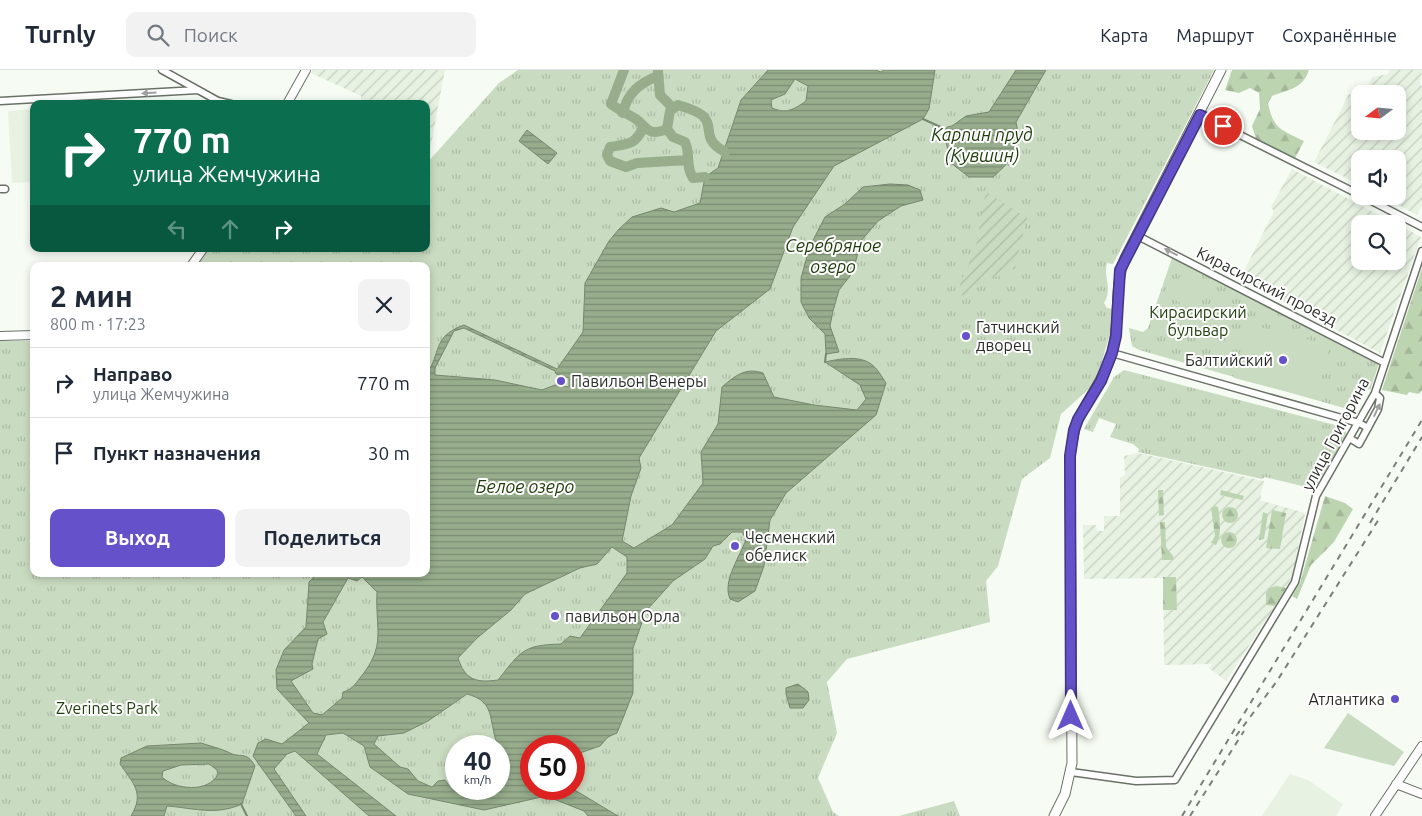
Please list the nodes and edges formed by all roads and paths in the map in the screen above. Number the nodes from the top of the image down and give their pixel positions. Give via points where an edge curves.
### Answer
1 (162, 70) edge
2 (306, 70) edge
3 (1221, 70) edge
4 (180, 80) junction
5 (198, 90) junction
6 (176, 92) junction
7 (216, 100) edge
8 (289, 100) edge
9 (0, 101) edge
10 (1200, 115) junction
11 (1351, 191) edge
12 (1379, 205) edge
13 (1422, 227) edge
14 (1136, 235) junction
15 (1422, 251) edge
16 (30, 335) edge
17 (0, 336) edge
18 (1112, 353) junction
19 (1386, 363) junction
20 (1375, 393) junction
21 (1359, 423) junction
22 (1368, 428) junction
23 (1351, 439) junction
24 (1422, 746) edge
25 (1071, 772) junction
26 (1396, 784) junction
27 (1422, 794) edge
28 (1054, 816) edge
29 (1375, 816) edge

1 - 4 street
2 - 8 street
3 - 10 main road
4 - 5 street
4 - 6 street via 182,87
5 - 6 street
5 - 7 street
6 -> 9 street
10 - 11 street
10 - 14 main road
12 - 13 street
14 - 18 main road via 1120,270
19 -> 14 street, Кирасирский проезд
15 - 19 street, улица Григорина
16 - 17 street
18 - 21 street
18 - 25 main road via 1101,381 1078,419 1070,456
19 - 20 street, улица Григорина
20 - 21 street, улица Григорина
22 -> 20 street via 1380,403
21 - 22 street
21 - 23 street, улица Григорина
22 - 23 street via 1359,444
23 - 25 street, улица Григорина via 1316,496 1298,575 1289,595 1174,780 1136,781
24 - 26 street
25 - 28 main road
26 - 27 street
26 - 29 street

